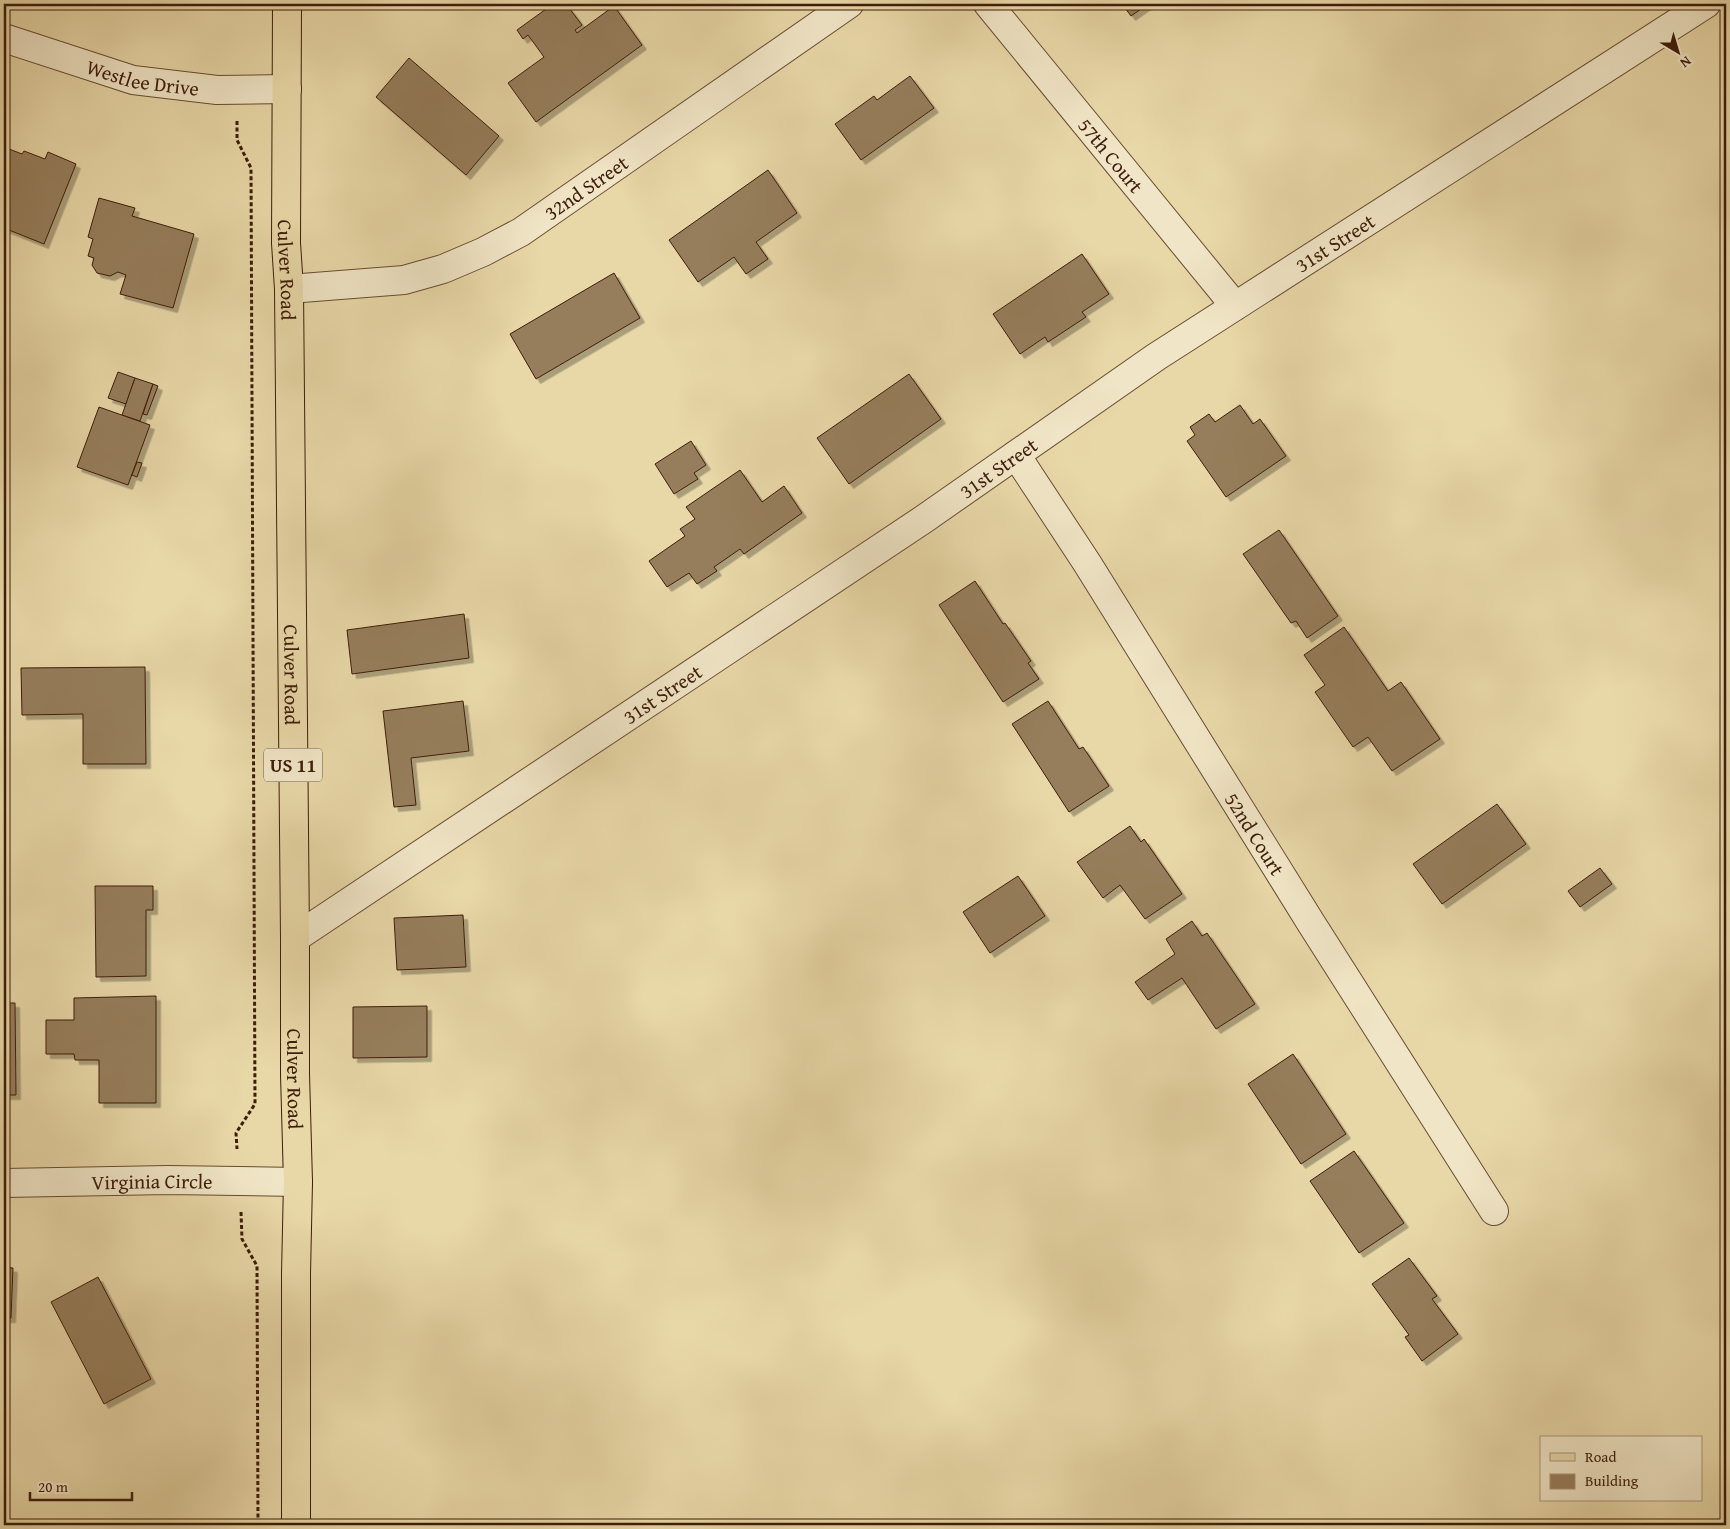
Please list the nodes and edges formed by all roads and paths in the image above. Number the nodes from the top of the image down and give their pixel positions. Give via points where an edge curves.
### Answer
1 (287, 4) edge
2 (849, 4) edge
3 (988, 4) edge
4 (1706, 4) edge
5 (4, 38) edge
6 (287, 89) junction
7 (237, 90) junction
8 (289, 289) junction
9 (1236, 306) junction
10 (1016, 454) junction
11 (295, 938) junction
12 (240, 1181) junction
13 (298, 1182) junction
14 (4, 1183) edge
15 (1494, 1211) dead end
16 (258, 1525) edge
17 (296, 1525) edge

1 - 6 main road, Culver Road / US 11
2 - 8 street, 32nd Street via 521,232 483,252 444,270 404,280
3 - 9 street, 57th Court
4 - 9 street, 31st Street
5 - 7 street, Westlee Drive via 133,80
6 - 7 street, Westlee Drive
6 - 8 main road, Culver Road / US 11 via 286,243
7 - 12 path via 237,140 250,168 255,1084 255,1104 236,1133
8 - 11 main road, Culver Road / US 11
9 - 10 street, 31st Street
10 - 11 street, 31st Street via 908,530
10 - 15 street, 52nd Court
11 - 13 main road, Culver Road / US 11 via 294,1074
12 - 13 street, Virginia Circle
12 - 14 street, Virginia Circle
12 - 16 path via 242,1240 257,1266
13 - 17 main road, Culver Road / US 11

